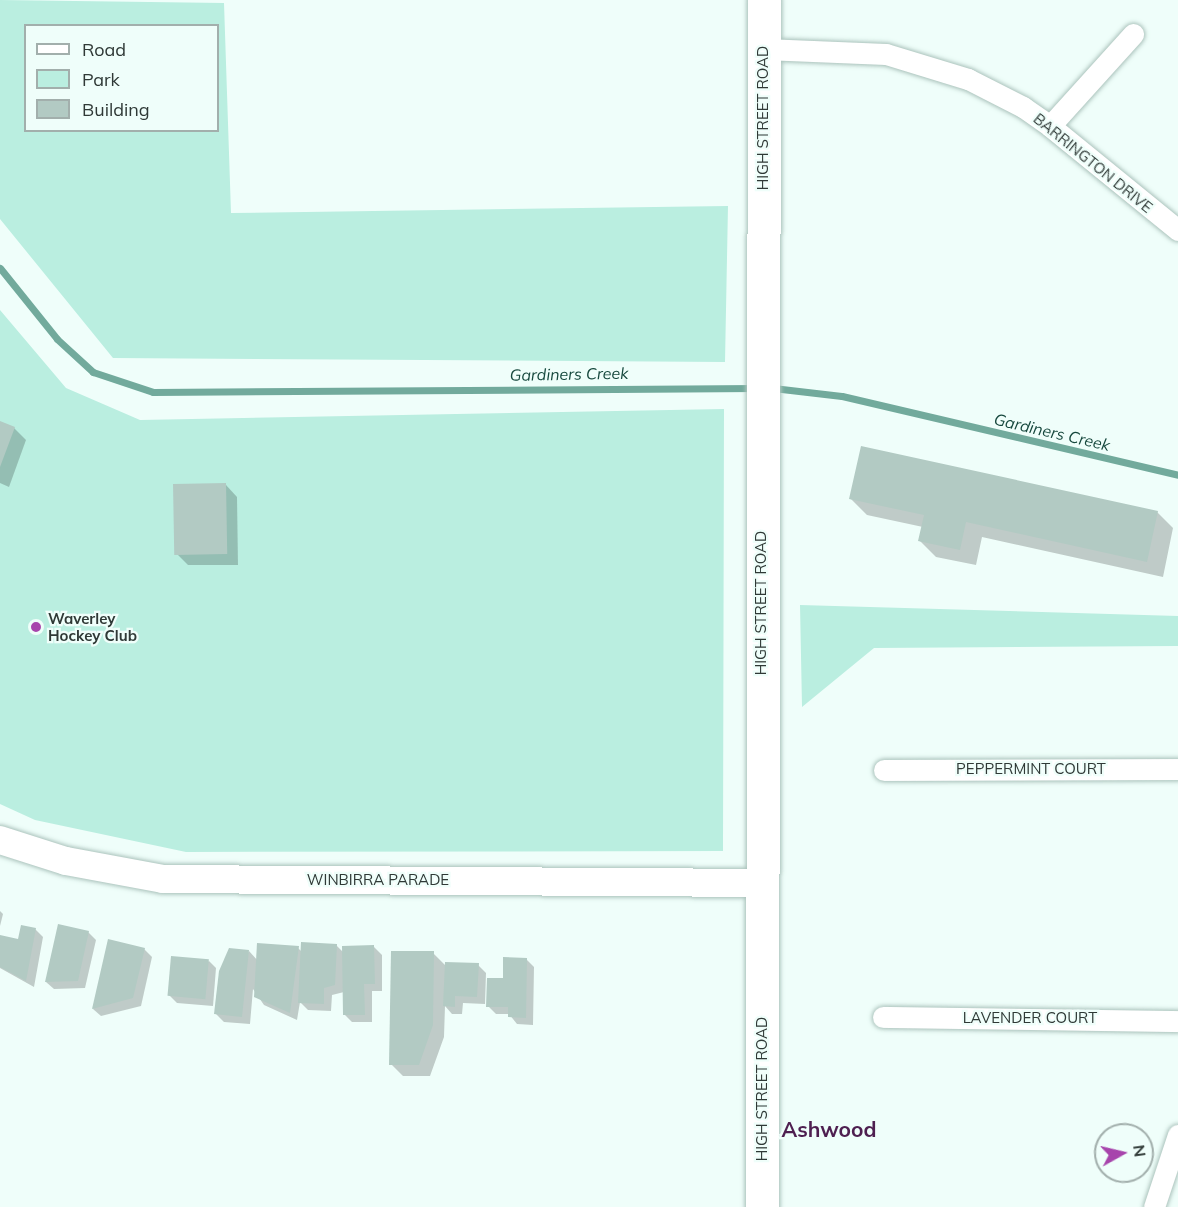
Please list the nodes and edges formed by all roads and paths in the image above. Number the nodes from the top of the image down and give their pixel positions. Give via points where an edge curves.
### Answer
1 (764, 0) edge
2 (1133, 34) dead end
3 (764, 49) junction
4 (1050, 126) junction
5 (1178, 230) edge
6 (1178, 769) edge
7 (884, 770) dead end
8 (0, 840) edge
9 (762, 883) junction
10 (883, 1017) dead end
11 (1178, 1021) edge
12 (1178, 1135) edge
13 (762, 1207) edge
14 (1155, 1207) edge

1 - 3 main road, HIGH STREET ROAD
2 - 4 street
3 - 4 street, BARRINGTON DRIVE via 845,50 913,60 995,91
3 - 9 main road, HIGH STREET ROAD
4 - 5 street, BARRINGTON DRIVE
6 - 7 street, PEPPERMINT COURT
8 - 9 street, WINBIRRA PARADE via 66,861 163,879
9 - 13 main road, HIGH STREET ROAD
10 - 11 street, LAVENDER COURT
12 - 14 street

